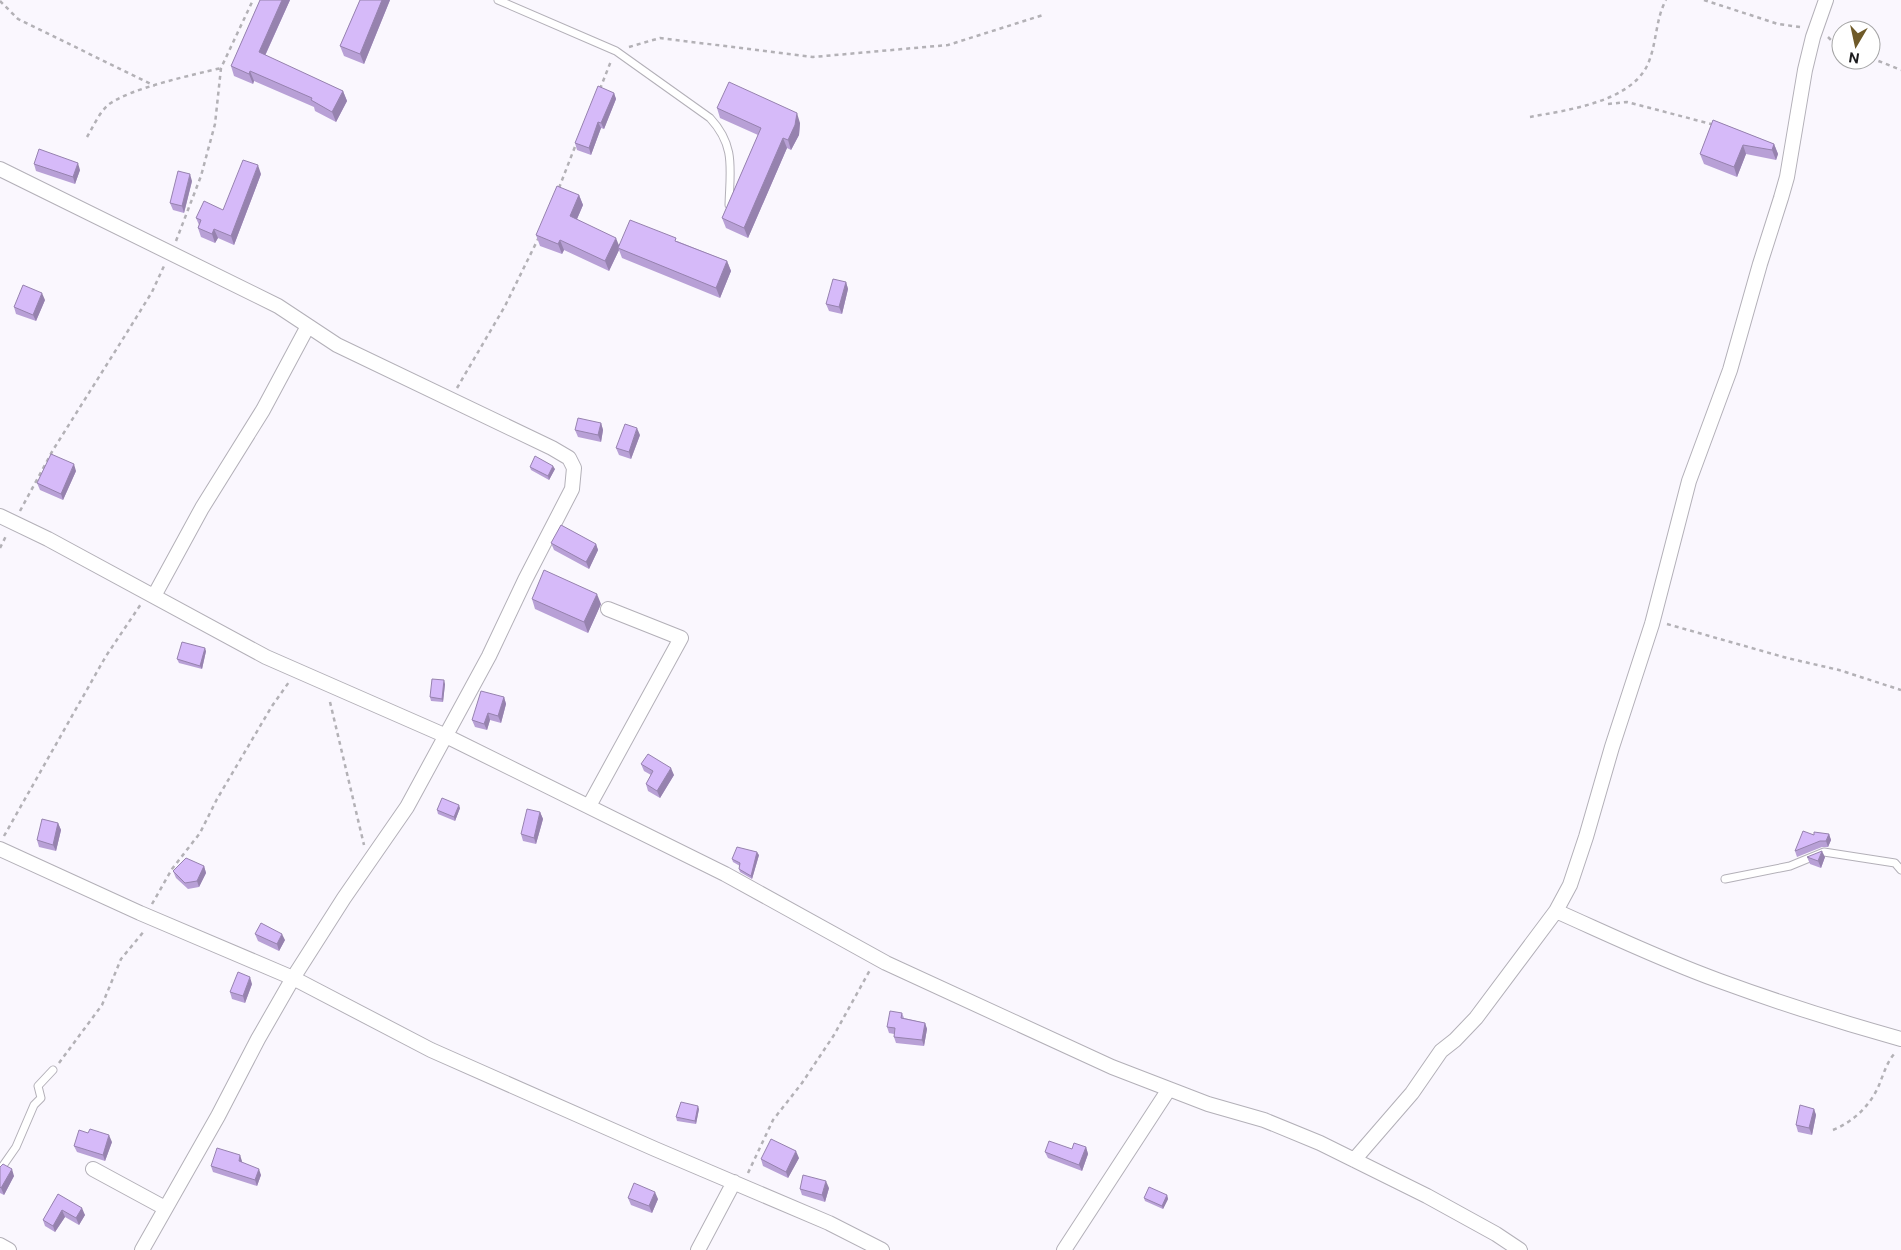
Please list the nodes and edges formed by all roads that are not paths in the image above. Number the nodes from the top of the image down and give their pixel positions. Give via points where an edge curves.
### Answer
1 (498, 0) edge
2 (1826, 0) edge
3 (0, 169) edge
4 (729, 204) edge
5 (308, 326) junction
6 (0, 516) edge
7 (154, 596) junction
8 (608, 610) dead end
9 (444, 735) junction
10 (589, 806) junction
11 (0, 848) edge
12 (1901, 870) edge
13 (1725, 879) dead end
14 (1556, 911) junction
15 (293, 978) junction
16 (1901, 1039) edge
17 (53, 1070) road end
18 (1169, 1089) junction
19 (1354, 1160) junction
20 (93, 1169) dead end
21 (0, 1170) edge
22 (738, 1184) junction
23 (165, 1208) junction
24 (0, 1245) edge
25 (9, 1250) edge
26 (142, 1250) edge
27 (698, 1250) edge
28 (882, 1250) edge
29 (1064, 1250) edge
30 (1520, 1250) edge

1 - 4 lane via 616,51 710,118 721,130 731,161
2 - 14 street via 1805,70 1787,177 1730,370 1689,481 1652,624 1586,837 1570,885
3 - 5 street via 278,306
5 - 7 street
5 - 9 street via 337,345 552,448 569,458 574,468 572,489 513,602 489,656
6 - 7 street via 48,538
7 - 9 street via 266,657
8 - 10 street via 681,638
9 - 10 street
9 - 15 street via 407,807
10 - 18 street via 725,874 876,958
11 - 15 street
12 - 13 lane via 1894,863 1824,852 1790,866
14 - 16 street via 1720,981 1839,1022
14 - 19 street via 1476,1018 1441,1051 1412,1093
15 - 22 street via 431,1050
15 - 23 street
17 - 21 lane via 38,1086 41,1098 34,1105 16,1147
18 - 19 street via 1264,1120
18 - 29 street
19 - 30 street via 1427,1196
20 - 23 street
22 - 27 street
22 - 28 street
23 - 26 street
24 - 25 street

